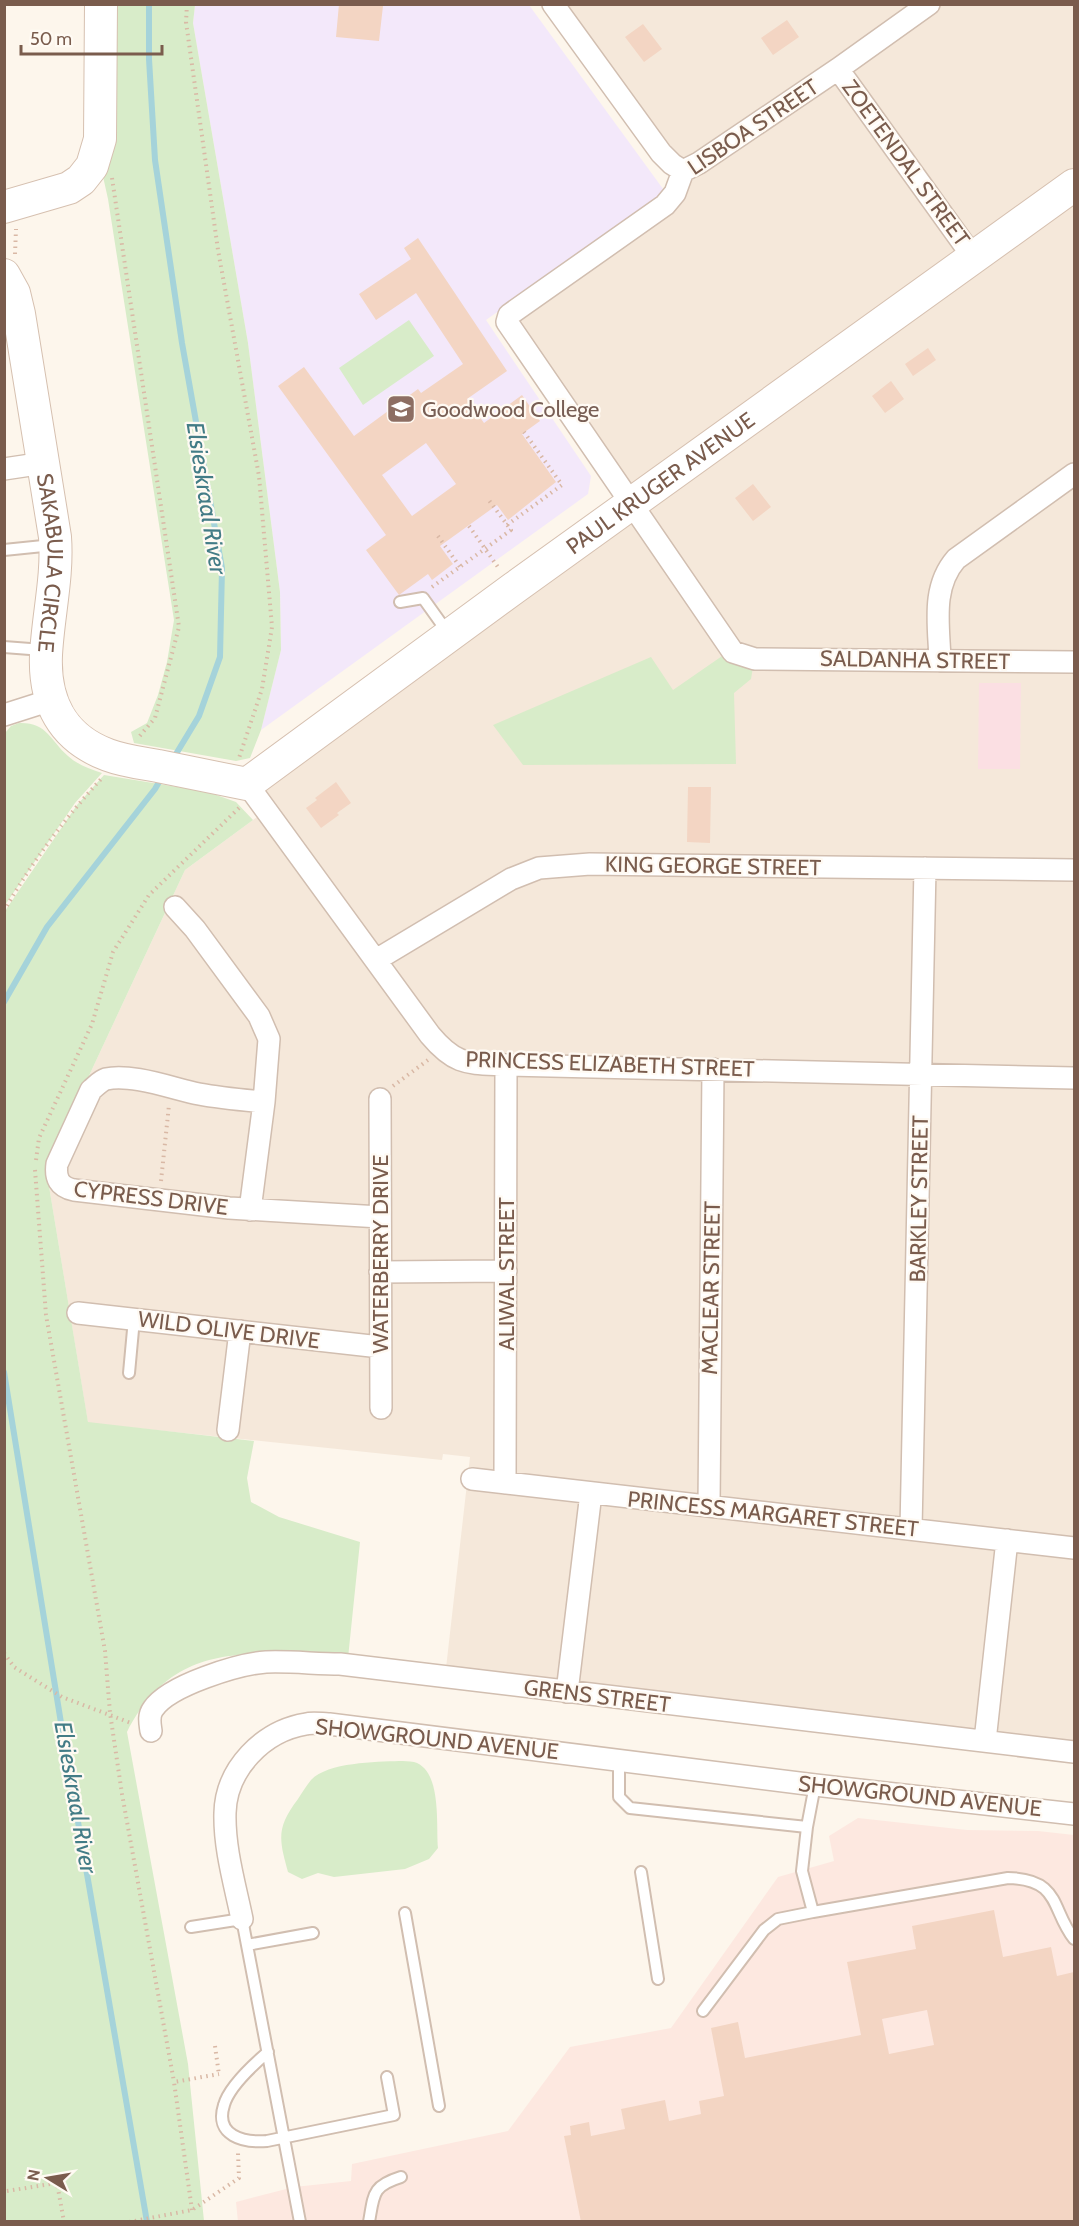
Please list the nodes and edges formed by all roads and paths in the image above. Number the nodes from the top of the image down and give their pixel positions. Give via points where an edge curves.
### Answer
1 (100, 4) edge
2 (188, 4) edge
3 (553, 4) edge
4 (929, 4) edge
5 (838, 69) junction
6 (683, 171) junction
7 (110, 172) dead end
8 (1074, 185) edge
9 (11, 215) edge
10 (973, 257) junction
11 (10, 267) edge
12 (524, 432) dead end
13 (44, 463) junction
14 (4, 469) edge
15 (1074, 474) edge
16 (488, 499) dead end
17 (631, 504) junction
18 (507, 525) junction
19 (469, 526) dead end
20 (438, 536) dead end
21 (56, 545) junction
22 (485, 549) junction
23 (4, 550) edge
24 (460, 567) junction
25 (502, 573) dead end
26 (423, 598) junction
27 (400, 602) dead end
28 (450, 635) junction
29 (4, 647) edge
30 (47, 650) junction
31 (940, 661) junction
32 (1074, 662) edge
33 (51, 700) junction
34 (4, 715) edge
35 (118, 760) junction
36 (235, 783) junction
37 (926, 868) junction
38 (1074, 870) edge
39 (175, 907) dead end
40 (4, 911) edge
41 (376, 960) junction
42 (442, 1049) junction
43 (506, 1065) junction
44 (713, 1069) junction
45 (921, 1073) junction
46 (1074, 1078) edge
47 (170, 1086) junction
48 (380, 1099) joint
49 (264, 1102) junction
50 (159, 1200) junction
51 (250, 1210) junction
52 (380, 1217) junction
53 (506, 1271) junction
54 (380, 1272) junction
55 (78, 1313) dead end
56 (134, 1319) junction
57 (240, 1331) junction
58 (380, 1347) junction
59 (129, 1373) dead end
60 (381, 1408) dead end
61 (228, 1430) dead end
62 (472, 1479) dead end
63 (505, 1483) junction
64 (591, 1493) junction
65 (709, 1506) junction
66 (911, 1529) junction
67 (1008, 1540) junction
68 (1074, 1548) edge
69 (4, 1653) edge
70 (567, 1692) junction
71 (110, 1713) junction
72 (151, 1731) joint
73 (985, 1741) junction
74 (1074, 1752) edge
75 (619, 1759) junction
76 (815, 1785) junction
77 (1074, 1814) edge
78 (807, 1827) junction
79 (641, 1872) dead end
80 (813, 1912) junction
81 (405, 1913) dead end
82 (242, 1919) junction
83 (191, 1927) dead end
84 (313, 1933) dead end
85 (1074, 1939) edge
86 (247, 1946) junction
87 (658, 1979) dead end
88 (703, 2012) dead end
89 (215, 2046) dead end
90 (268, 2052) junction
91 (219, 2074) junction
92 (387, 2078) dead end
93 (174, 2082) junction
94 (224, 2104) junction
95 (438, 2106) dead end
96 (284, 2136) junction
97 (238, 2139) junction
98 (401, 2177) dead end
99 (7, 2191) dead end
100 (192, 2210) junction
101 (64, 2222) edge
102 (129, 2222) edge
103 (300, 2222) edge
104 (369, 2222) edge

1 - 9 street via 100,139 95,159 76,185
2 - 36 path via 186,22 218,250 259,476 272,627 262,689
3 - 6 street via 661,153
4 - 5 street, LISBOA STREET
5 - 6 street, LISBOA STREET
5 - 10 street, ZOETENDAL STREET
6 - 17 street, LISBOA STREET via 675,193 665,205 509,315 508,325
7 - 35 path via 179,627 155,718
8 - 10 street, PAUL KRUGER AVENUE
9 - 11 path
10 - 17 street, PAUL KRUGER AVENUE
11 - 13 street, SAKABULA CIRCLE
12 - 18 path via 562,485
13 - 14 street, SAKABULA CIRCLE
13 - 21 street, SAKABULA CIRCLE
15 - 31 street via 946,570 939,595
16 - 18 path
17 - 28 street, PAUL KRUGER AVENUE
17 - 31 street, SALDANHA STREET via 729,648 739,655 755,659
18 - 22 path via 511,530
19 - 22 path
20 - 24 path
21 - 23 lane
21 - 30 street, SAKABULA CIRCLE
22 - 24 path
22 - 25 path
24 - 26 path via 422,594
26 - 27 lane
26 - 28 lane
28 - 36 street, PAUL KRUGER AVENUE
29 - 30 lane
30 - 33 street, SAKABULA CIRCLE
31 - 32 street, SALDANHA STREET
33 - 34 street
33 - 35 street, SAKABULA CIRCLE via 79,740
35 - 36 street, SAKABULA CIRCLE
35 - 40 path via 71,813
36 - 41 street, PRINCESS ELIZABETH STREET
36 - 71 path via 149,895 113,952 92,1024 39,1138 34,1177 46,1315 105,1651
37 - 38 street, KING GEORGE STREET
37 - 41 street, KING GEORGE STREET via 590,864 539,868 511,879
37 - 45 street, BARKLEY STREET
39 - 49 street via 265,1027 269,1053
41 - 42 street, PRINCESS ELIZABETH STREET
42 - 43 street, PRINCESS ELIZABETH STREET via 454,1059
42 - 48 path
43 - 44 street, PRINCESS ELIZABETH STREET
43 - 53 street, ALIWAL STREET
44 - 45 street, PRINCESS ELIZABETH STREET
44 - 65 street, MACLEAR STREET
45 - 46 street, PRINCESS ELIZABETH STREET
45 - 66 street, BARKLEY STREET
47 - 49 street, CYPRESS DRIVE
47 - 50 path
47 - 50 street, CYPRESS DRIVE via 120,1078 100,1082 92,1090 56,1171 59,1182 67,1189
48 - 52 street, WATERBERRY DRIVE
49 - 51 street
50 - 51 street, CYPRESS DRIVE
51 - 52 street, CYPRESS DRIVE
52 - 54 street, WATERBERRY DRIVE
53 - 54 street
53 - 63 street, ALIWAL STREET
54 - 58 street, WATERBERRY DRIVE
55 - 56 street, WILD OLIVE DRIVE
56 - 57 street, WILD OLIVE DRIVE
56 - 59 lane
57 - 58 street, WILD OLIVE DRIVE
57 - 61 street
58 - 60 street, WATERBERRY DRIVE
62 - 63 street, PRINCESS MARGARET STREET
63 - 64 street, PRINCESS MARGARET STREET
64 - 65 street, PRINCESS MARGARET STREET
64 - 70 street
65 - 66 street, PRINCESS MARGARET STREET
66 - 67 street, PRINCESS MARGARET STREET
67 - 68 street, PRINCESS MARGARET STREET
67 - 73 street
69 - 71 path via 14,1667 62,1697
70 - 72 street, GRENS STREET via 340,1664 267,1662 238,1666 178,1690 153,1709
70 - 73 street, GRENS STREET
71 - 72 path
71 - 93 path
73 - 74 street, GRENS STREET
75 - 76 street, SHOWGROUND AVENUE
75 - 78 lane via 619,1797 630,1808
75 - 82 street, SHOWGROUND AVENUE via 329,1724 307,1723 268,1738 235,1777 226,1800 225,1825
76 - 77 street, SHOWGROUND AVENUE
76 - 78 lane
78 - 80 lane via 802,1871
79 - 87 lane
80 - 85 lane via 1018,1878 1035,1883 1053,1897
80 - 88 lane via 778,1919 764,1930
81 - 95 lane
82 - 83 lane
82 - 86 lane, SHOWGROUND AVENUE
84 - 86 lane
86 - 90 lane, SHOWGROUND AVENUE
89 - 91 path
90 - 94 lane
90 - 96 lane, SHOWGROUND AVENUE
91 - 93 path
91 - 94 path
92 - 96 lane via 394,2115
93 - 100 path
94 - 97 lane via 224,2125
96 - 97 lane via 259,2142
96 - 103 lane, SHOWGROUND AVENUE
97 - 100 path via 239,2178
98 - 104 lane via 385,2182 375,2191
99 - 101 path via 57,2183
100 - 102 path

